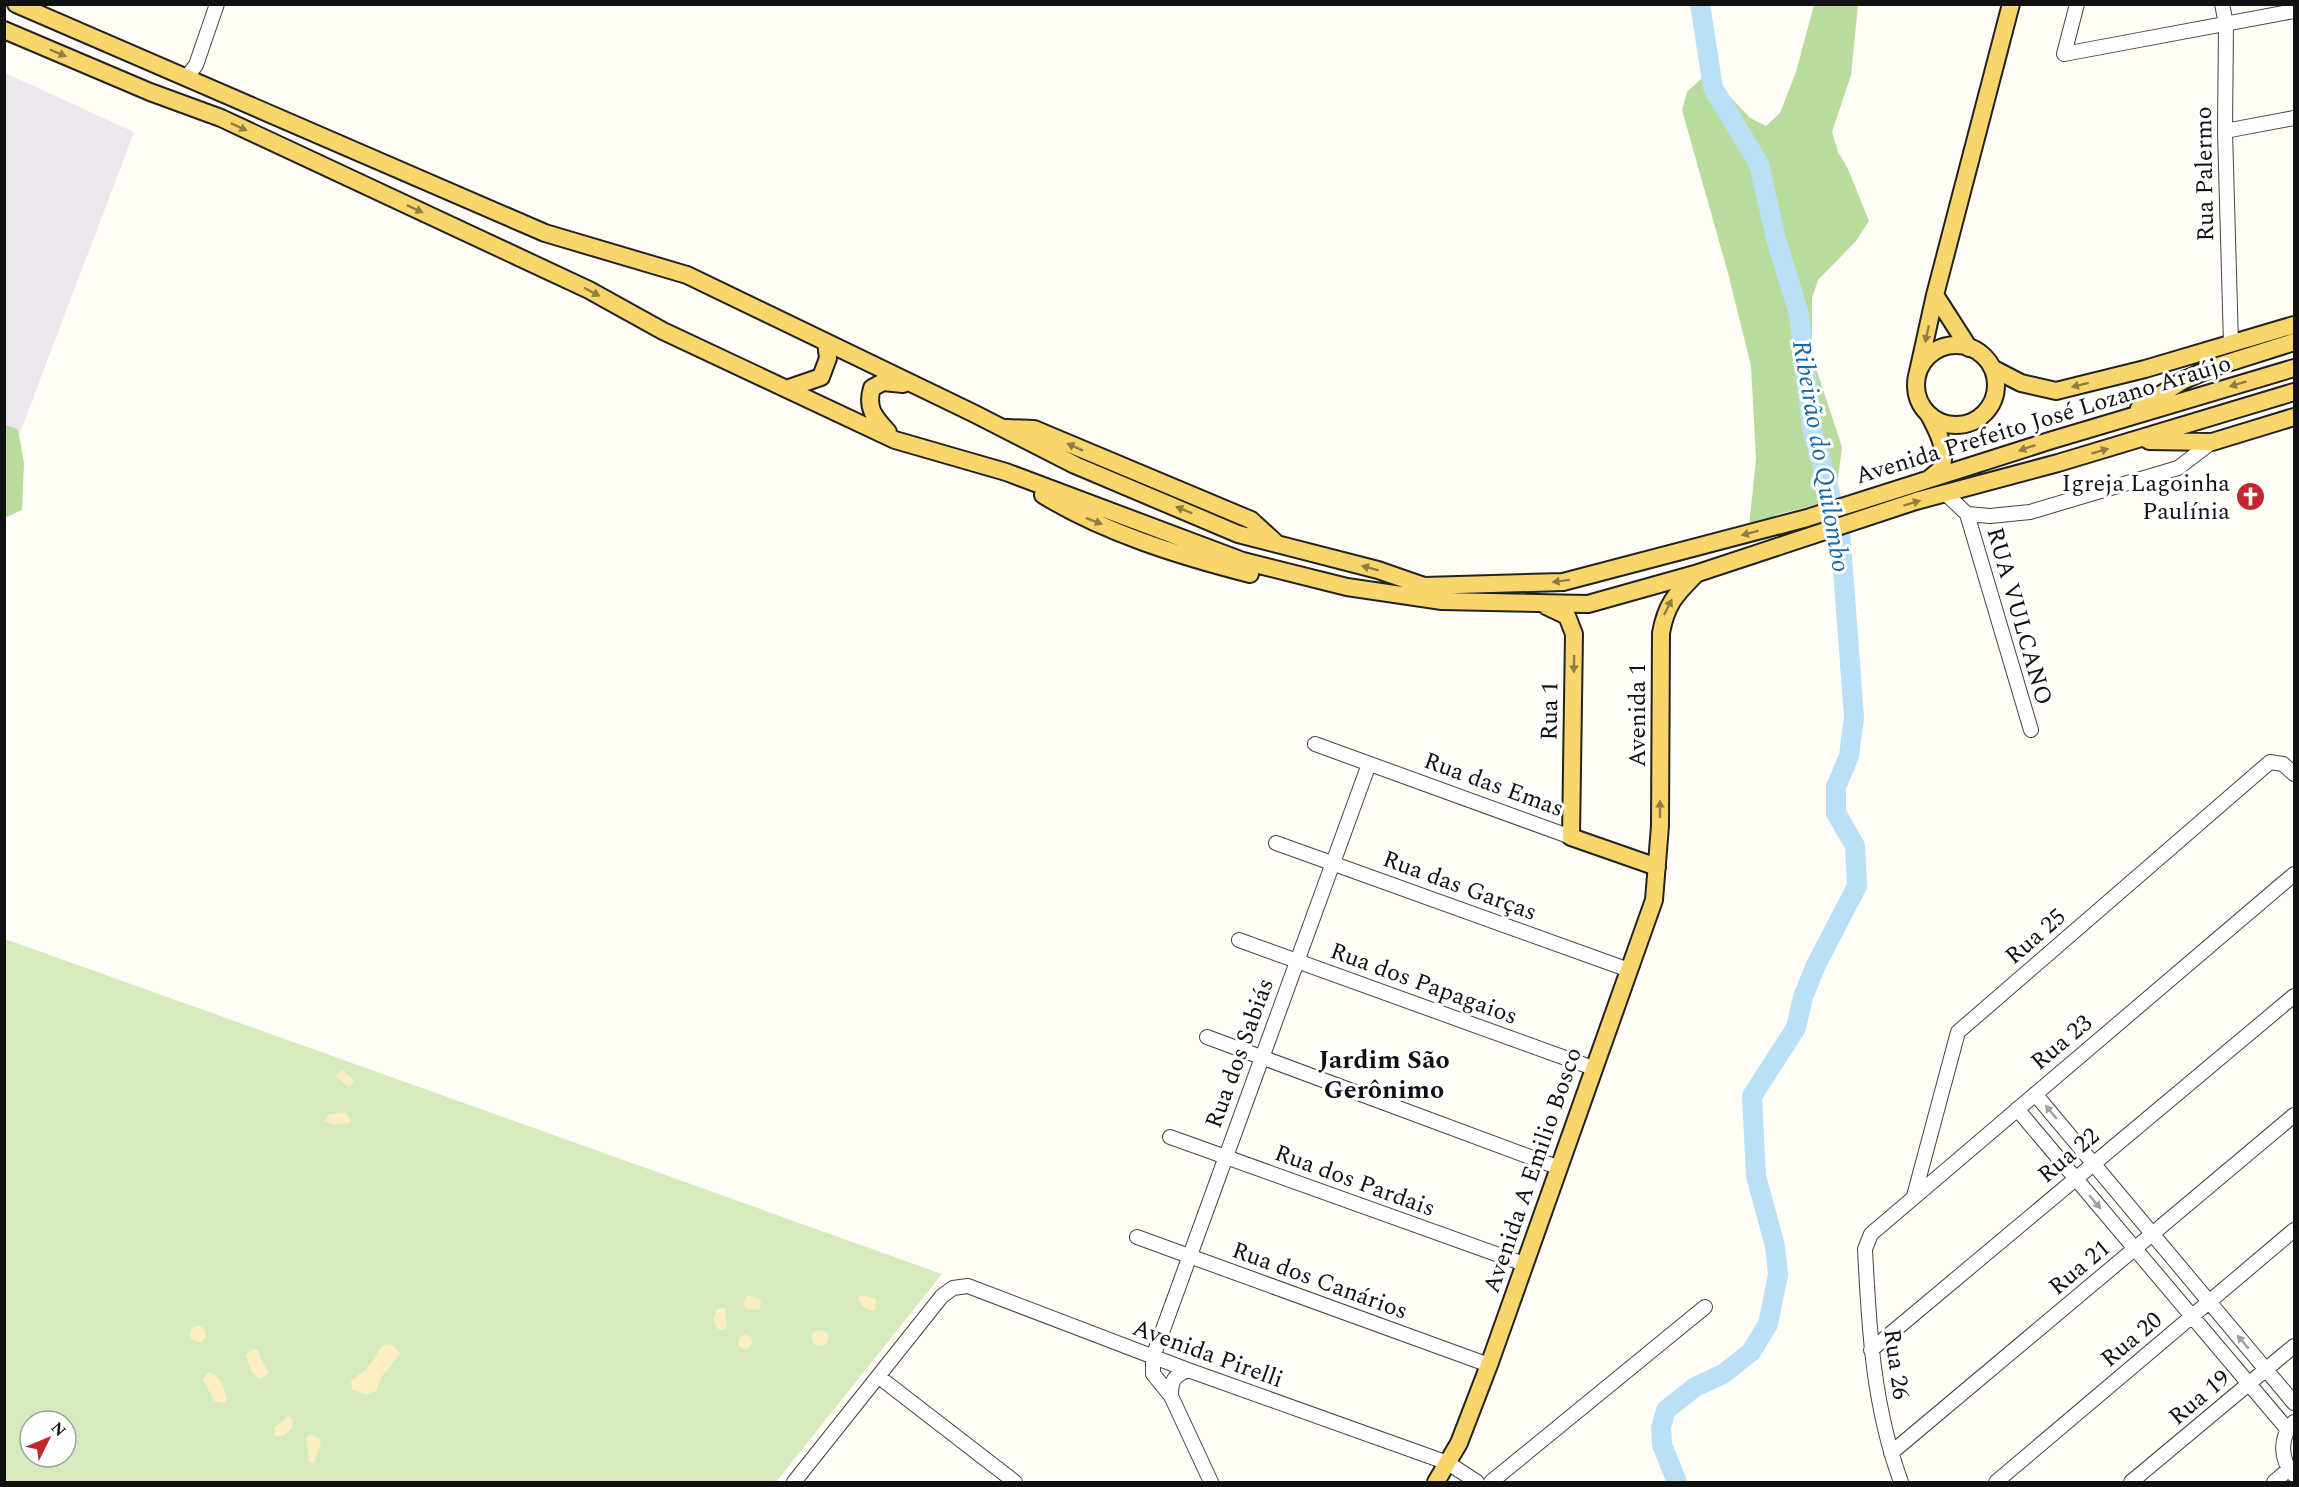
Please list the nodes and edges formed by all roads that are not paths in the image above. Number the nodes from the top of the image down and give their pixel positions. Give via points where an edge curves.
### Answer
1 (16, 4) edge
2 (217, 4) edge
3 (2011, 4) edge
4 (2077, 4) edge
5 (2223, 4) edge
6 (2295, 11) edge
7 (2226, 24) junction
8 (4, 30) edge
9 (186, 78) junction
10 (2295, 118) edge
11 (2225, 131) junction
12 (1935, 295) junction
13 (2295, 325) edge
14 (826, 342) junction
15 (2295, 342) edge
16 (2231, 344) junction
17 (1969, 348) junction
18 (1992, 368) junction
19 (2295, 368) edge
20 (1918, 372) junction
21 (910, 384) junction
22 (789, 388) junction
23 (2295, 392) edge
24 (1927, 412) junction
25 (2295, 417) edge
26 (2122, 419) junction
27 (895, 440) junction
28 (2133, 441) junction
29 (2212, 442) junction
30 (1928, 480) junction
31 (1946, 494) junction
32 (1967, 514) junction
33 (1695, 574) junction
34 (1541, 603) junction
35 (2031, 730) dead end
36 (1315, 744) dead end
37 (1369, 764) junction
38 (2295, 774) edge
39 (1571, 837) junction
40 (1276, 843) dead end
41 (1332, 863) junction
42 (1657, 867) junction
43 (2295, 874) edge
44 (1239, 940) dead end
45 (1296, 960) junction
46 (1629, 970) junction
47 (2295, 996) edge
48 (1207, 1037) dead end
49 (1262, 1058) junction
50 (1593, 1068) junction
51 (2035, 1094) junction
52 (2017, 1109) junction
53 (2295, 1115) edge
54 (1170, 1137) dead end
55 (1225, 1157) junction
56 (2093, 1164) junction
57 (1557, 1167) junction
58 (2076, 1179) junction
59 (1914, 1196) junction
60 (2295, 1230) edge
61 (2153, 1234) junction
62 (1137, 1237) dead end
63 (2135, 1249) junction
64 (1865, 1250) joint
65 (1189, 1257) junction
66 (1524, 1264) junction
67 (2210, 1302) junction
68 (1705, 1306) dead end
69 (2192, 1317) junction
70 (2295, 1346) edge
71 (1871, 1350) junction
72 (1153, 1357) junction
73 (1489, 1365) junction
74 (2266, 1370) junction
75 (1188, 1371) junction
76 (879, 1377) junction
77 (2249, 1384) junction
78 (1171, 1396) junction
79 (2295, 1403) edge
80 (2291, 1426) edge
81 (1891, 1453) junction
82 (1448, 1463) junction
83 (2292, 1472) edge
84 (794, 1482) edge
85 (1015, 1482) edge
86 (1211, 1482) edge
87 (1436, 1482) edge
88 (1477, 1482) edge
89 (1491, 1482) edge
90 (1901, 1482) edge
91 (1996, 1482) edge
92 (2131, 1482) edge
93 (2274, 1482) edge

1 - 9 main road, Avenida Prefeito José Lozano Araújo
2 - 9 street via 196,65
3 - 12 main road
4 - 7 street via 2064,54
5 - 7 street, Rua Palermo
6 - 7 street
7 - 11 street, Rua Palermo
8 -> 22 main road, Avenida Prefeito José Lozano Araújo via 221,118
9 - 14 main road, Avenida Prefeito José Lozano Araújo via 545,233 687,274
10 - 11 street
11 - 16 street, Rua Palermo
12 - 17 main road
12 -> 20 main road
13 - 16 main road
14 - 21 main road, Avenida Prefeito José Lozano Araújo
14 - 22 main road via 828,358 821,377
15 - 26 main road via 2184,380
16 -> 18 main road via 2056,391 2021,383
17 - 18 main road
17 - 20 main road via 1939,350 1930,355
18 - 24 main road via 1996,378 1994,399 1983,416 1954,425
19 -> 26 main road, Avenida Prefeito José Lozano Araújo
20 - 24 main road via 1918,393
21 - 27 main road via 883,382 872,388 868,401 873,417
30 -> 21 main road, Avenida Prefeito José Lozano Araújo via 1807,518 1563,582 1424,586 1378,570 1238,534 1075,465
22 - 27 main road, Avenida Prefeito José Lozano Araújo
23 - 28 main road, Avenida Prefeito José Lozano Araújo
24 - 30 main road via 1943,450 1941,469
25 - 29 main road
26 -> 30 main road, Avenida Prefeito José Lozano Araújo
27 -> 34 main road, Avenida Prefeito José Lozano Araújo via 1006,472 1243,561 1347,587 1442,601
28 - 29 main road
31 -> 28 main road, Avenida Prefeito José Lozano Araújo
29 - 32 street via 2178,468 2041,508 1990,516
31 - 32 street
33 -> 31 main road, Avenida Prefeito José Lozano Araújo
32 - 35 street, RUA VULCANO
33 - 34 main road, Avenida Prefeito José Lozano Araújo via 1588,604
42 -> 33 main road, Avenida 1 via 1661,633 1664,614
34 -> 39 main road, Rua 1 via 1567,616 1575,634
36 - 37 street, Rua das Emas
37 - 39 street, Rua das Emas
37 - 41 street, Rua dos Sabiás
38 - 59 street, Rua 25 via 2283,764 2270,762 1959,1032
39 - 42 main road, Rua das Emas
40 - 41 street, Rua das Garças
41 - 45 street, Rua dos Sabiás
41 - 46 street, Rua das Garças
42 - 46 main road, Avenida A Emilio Bosco via 1654,900
43 - 51 street, Rua 23
44 - 45 street, Rua dos Papagaios
45 - 49 street, Rua dos Sabiás
45 - 50 street, Rua dos Papagaios
46 - 50 main road, Avenida A Emilio Bosco
47 - 56 street, Rua 22
48 - 49 street
49 - 55 street, Rua dos Sabiás
49 - 57 street
50 - 57 main road, Avenida A Emilio Bosco
51 - 52 street, Rua 23
56 -> 51 street
52 - 58 street
52 - 59 street, Rua 23
53 - 61 street, Rua 21
54 - 55 street, Rua dos Pardais
55 - 65 street, Rua dos Sabiás
55 - 66 street, Rua dos Pardais
56 - 58 street, Rua 22
56 - 61 street
57 - 66 main road, Avenida A Emilio Bosco
58 -> 63 street
58 - 71 street, Rua 22
59 - 64 street, Rua 23 via 1871,1234
60 - 67 street, Rua 20
61 - 63 street, Rua 21
61 - 67 street
62 - 65 street, Rua dos Canários
63 - 69 street
63 - 81 street, Rua 21
64 - 71 street, Rua 26
65 - 72 street, Rua dos Sabiás
65 - 73 street, Rua dos Canários
66 - 73 main road, Avenida A Emilio Bosco
67 - 69 street, Rua 20
74 -> 67 street
68 - 89 street
69 - 77 street
69 - 91 street, Rua 20
70 - 74 street, Rua 19
71 - 81 street, Rua 26
72 - 75 street, Avenida Pirelli
72 - 76 street, Avenida Pirelli via 975,1287 953,1288 942,1296
72 - 78 street via 1153,1374
73 - 82 main road, Avenida A Emilio Bosco
74 - 77 street, Rua 19
74 - 79 street
75 - 78 street via 1176,1375 1171,1382
75 - 82 street, Avenida Pirelli
76 - 84 street
76 - 85 street
77 - 80 street
77 - 92 street, Rua 19
78 - 86 street
80 - 83 street via 2283,1449
81 - 90 street, Rua 26
82 - 87 main road, Avenida A Emilio Bosco
82 - 88 street, Avenida Pirelli
83 - 93 street

